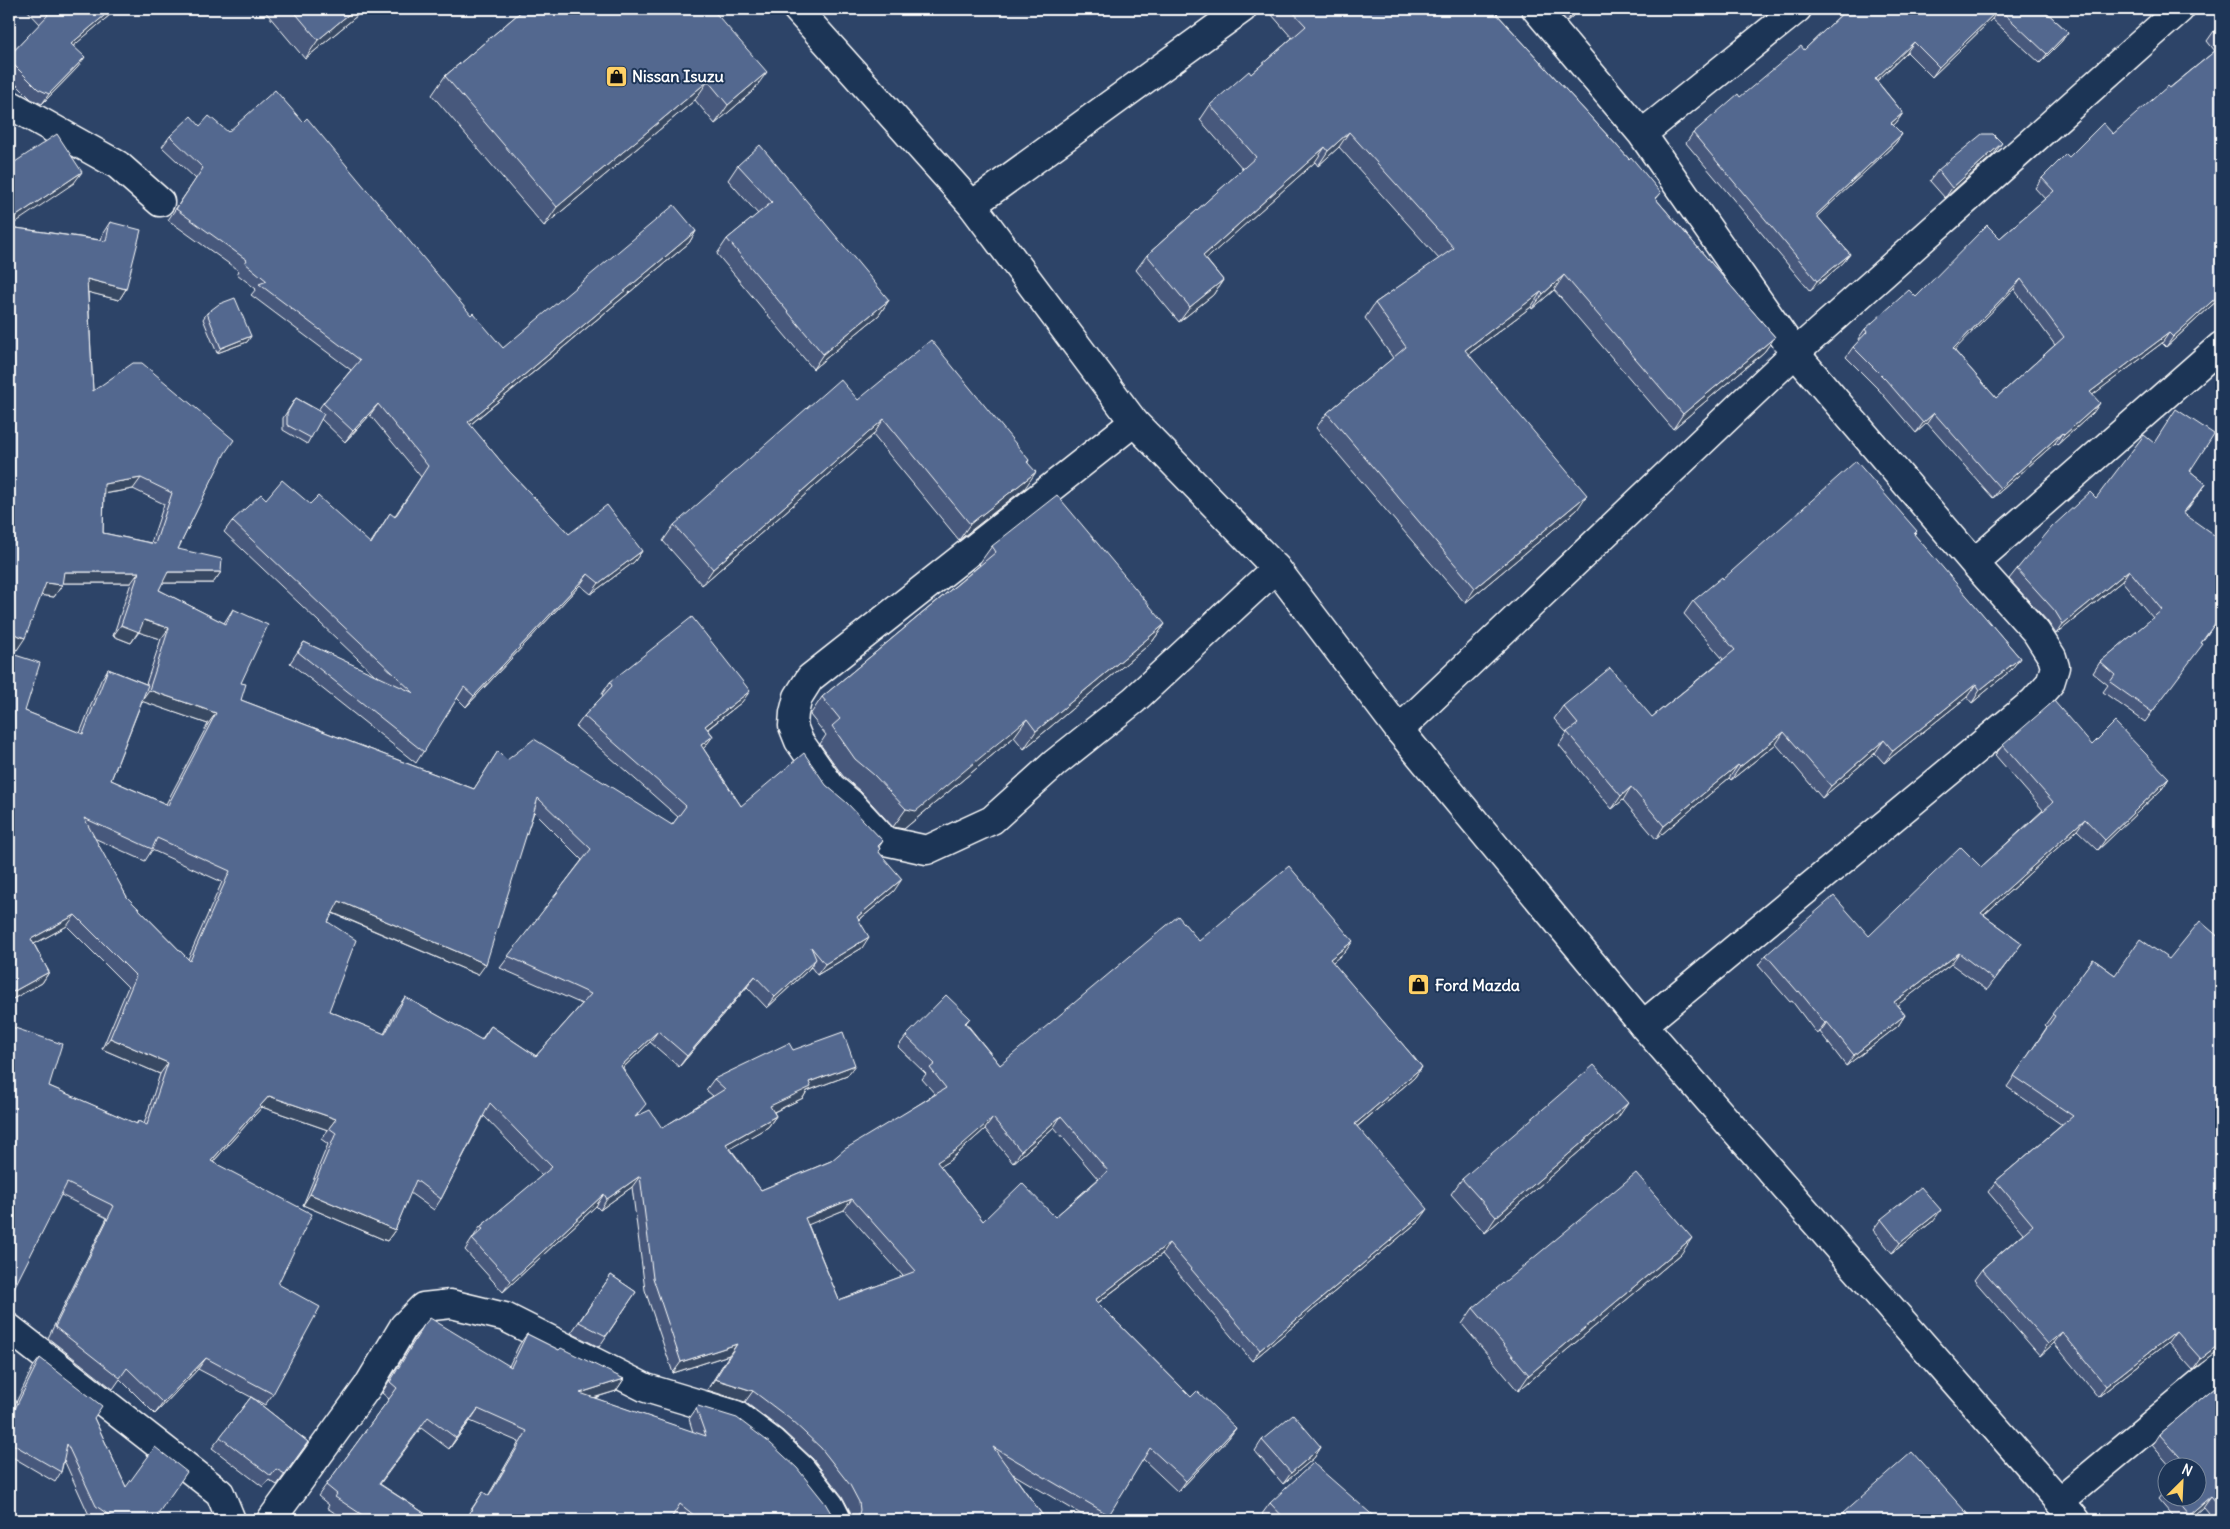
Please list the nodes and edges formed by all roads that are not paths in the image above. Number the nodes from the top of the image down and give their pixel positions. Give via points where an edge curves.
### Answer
1 (797, 9) edge
2 (1242, 9) edge
3 (1536, 9) edge
4 (1797, 9) edge
5 (2180, 9) edge
6 (9, 104) edge
7 (1642, 134) junction
8 (160, 202) dead end
9 (972, 205) junction
10 (2221, 346) edge
11 (1796, 353) junction
12 (1134, 422) junction
13 (1974, 564) junction
14 (1276, 568) junction
15 (1399, 730) junction
16 (1643, 1025) junction
17 (9, 1328) edge
18 (2221, 1367) edge
19 (2068, 1511) edge
20 (231, 1520) edge
21 (271, 1520) edge
22 (837, 1520) edge

1 - 9 street
2 - 9 street
3 - 7 street
4 - 7 street
5 - 11 street
6 - 8 street via 118,165
7 - 11 street
9 - 12 street
10 - 13 street
11 - 13 street
11 - 15 street
12 - 14 street
12 - 14 street via 810,678 798,697 793,726 831,787 885,841 927,850 992,820 1055,763 1134,700
13 - 16 street via 2036,632 2052,657 2055,667 2050,683 2033,702
14 - 15 street
15 - 16 street
16 - 19 street
17 - 20 street via 220,1493
18 - 19 street
21 - 22 street via 368,1386 404,1326 423,1307 451,1304 505,1317 646,1388 736,1415 801,1469

